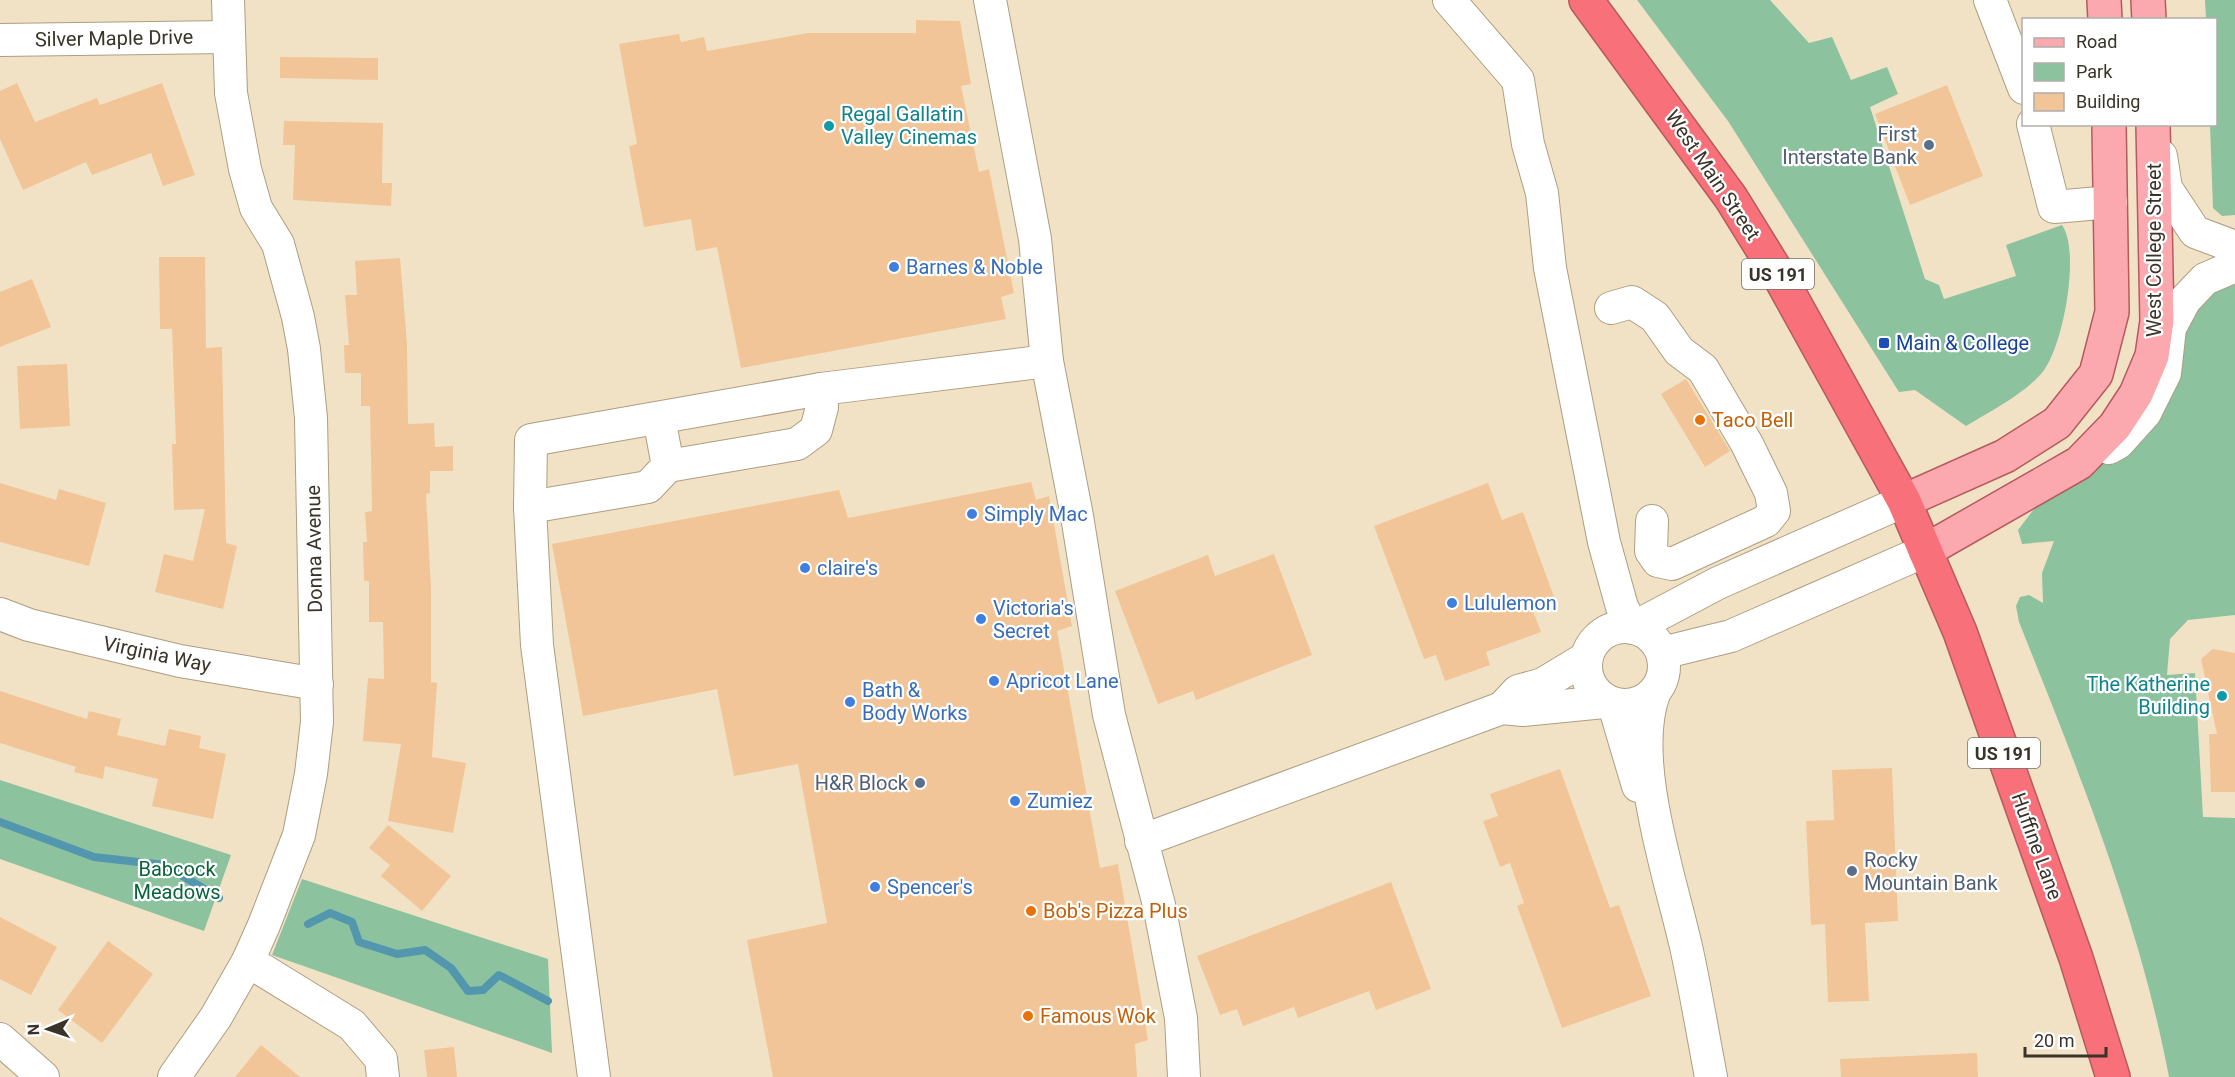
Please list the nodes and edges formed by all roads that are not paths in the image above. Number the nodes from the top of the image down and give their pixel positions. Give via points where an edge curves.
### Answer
1 (228, 0) edge
2 (990, 0) edge
3 (1449, 0) edge
4 (1586, 0) edge
5 (1990, 0) edge
6 (2104, 0) edge
7 (2148, 0) edge
8 (2105, 18) edge
9 (2149, 18) edge
10 (228, 37) junction
11 (0, 40) edge
12 (2022, 83) edge
13 (2034, 126) edge
14 (2109, 126) edge
15 (2155, 126) edge
16 (2155, 126) edge
17 (2111, 202) junction
18 (2235, 247) edge
19 (2235, 266) edge
20 (1611, 308) dead end
21 (2157, 321) junction
22 (1047, 361) junction
23 (821, 389) junction
24 (659, 418) junction
25 (2079, 463) junction
26 (668, 466) junction
27 (1904, 501) junction
28 (531, 507) junction
29 (1652, 521) dead end
30 (1604, 542) junction
31 (1925, 550) junction
32 (0, 614) edge
33 (1633, 628) junction
34 (1588, 652) junction
35 (1662, 653) junction
36 (317, 684) junction
37 (1654, 692) junction
38 (1609, 703) junction
39 (1502, 708) junction
40 (1654, 819) junction
41 (1141, 841) junction
42 (248, 961) junction
43 (0, 1040) edge
44 (43, 1077) edge
45 (174, 1077) edge
46 (383, 1077) edge
47 (594, 1077) edge
48 (1184, 1077) edge
49 (1711, 1077) edge
50 (2113, 1077) edge

1 - 10 street, Donna Avenue
2 - 22 street via 1035,239
3 - 30 street via 1518,80
4 - 27 highway, West Main Street / US 191 via 1731,198 1781,279
5 - 12 street
6 - 8 main road
7 - 9 main road
10 - 11 street, Silver Maple Drive
10 - 36 street, Donna Avenue via 231,93 244,169 256,208 278,244 304,349 311,418
13 - 17 street via 2054,207
14 - 17 main road
15 - 18 street via 2166,188 2195,232
16 - 21 main road, West College Street
17 - 21 main road via 2134,212 2143,232 2145,282
17 - 27 main road via 2112,312 2096,374 2057,423 2005,456
19 - 25 street via 2205,279 2185,300 2170,328 2165,374 2145,413 2118,443
20 - 29 street via 1632,302 1655,317 1679,351 1703,369 1747,444 1771,493 1774,511 1766,521 1672,564 1658,561 1651,551
21 - 25 main road, West College Street via 2152,356 2136,394 2115,426
22 - 23 street
22 - 41 street via 1109,715
23 - 24 street
23 - 26 street via 822,407 816,430 797,444
24 - 26 street
24 - 28 street via 531,440
25 - 31 main road, West College Street
26 - 28 street via 648,487
27 - 31 highway, West Main Street / US 191
27 - 33 street via 1718,583
28 - 47 street via 537,645
30 - 33 street via 1622,607
30 - 34 street via 1600,626
31 - 35 street via 1731,636
31 - 50 highway, Huffine Lane / US 191 via 1968,654 2076,958
32 - 36 street, Virginia Way via 29,625 180,661
33 - 34 street via 1609,630
33 - 35 street via 1655,641
34 - 38 street via 1589,682
34 - 39 street via 1543,684 1518,691
35 - 37 street via 1663,673
36 - 42 street, Donna Avenue via 311,774 299,835
37 - 38 street via 1632,705
37 - 40 street via 1646,737
38 - 39 street
38 - 40 street via 1639,791
39 - 41 street
40 - 49 street via 1688,952
41 - 48 street via 1159,905 1179,1007
42 - 45 street, Donna Avenue via 216,1017
42 - 46 street via 352,1025 381,1059
43 - 44 street

